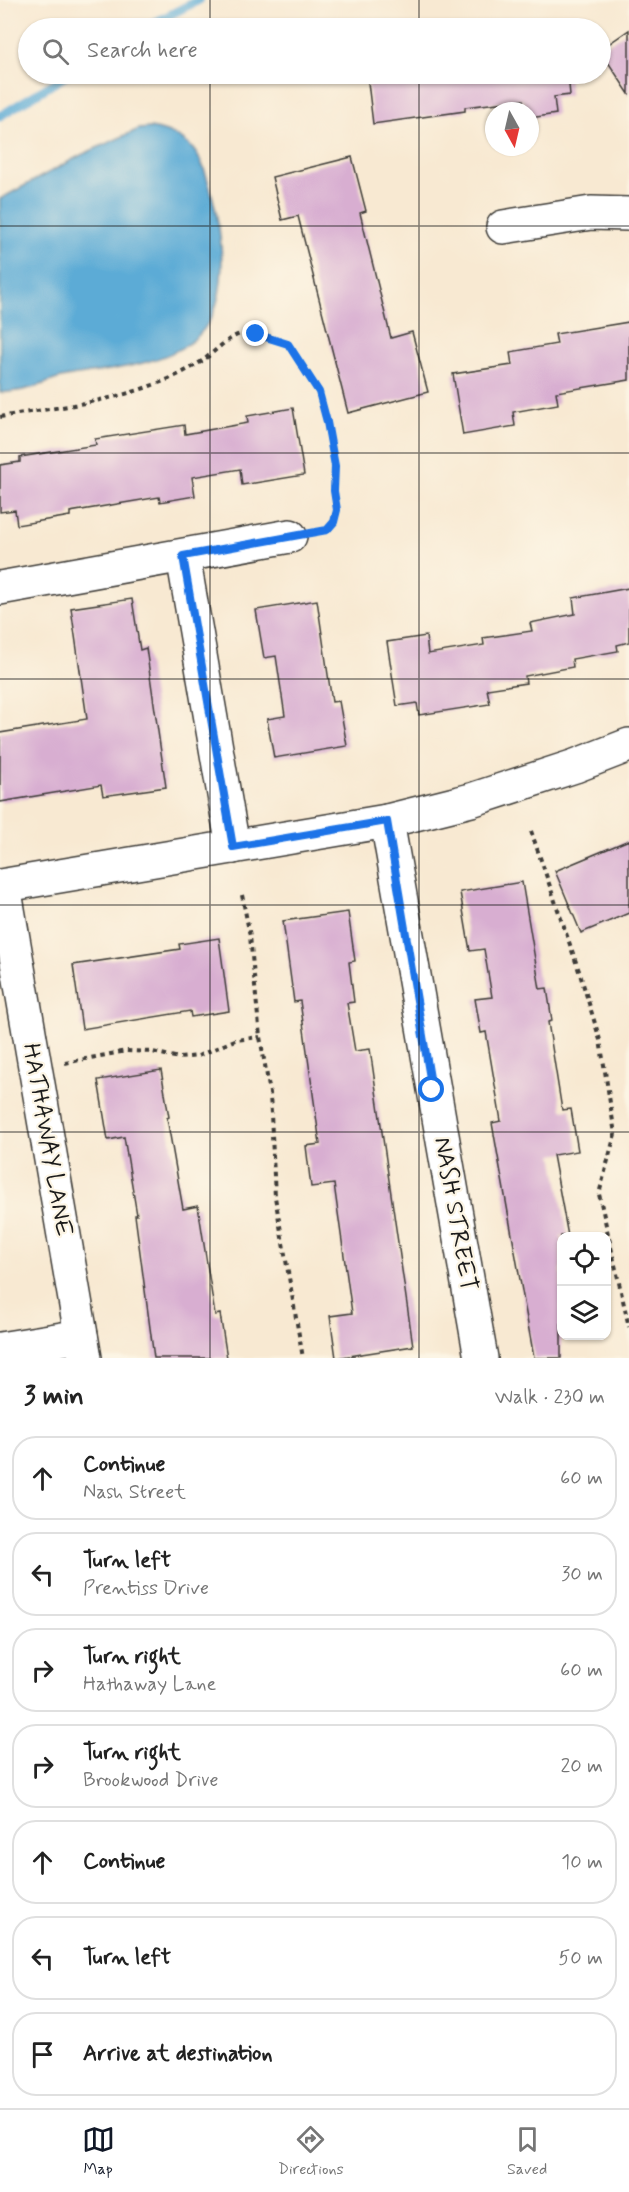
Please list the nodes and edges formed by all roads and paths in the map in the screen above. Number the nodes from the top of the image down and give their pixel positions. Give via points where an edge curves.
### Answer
1 (629, 214) edge
2 (503, 227) dead end
3 (0, 417) edge
4 (290, 536) joint
5 (183, 556) junction
6 (0, 588) edge
7 (629, 745) edge
8 (387, 821) junction
9 (531, 831) dead end
10 (233, 847) junction
11 (2, 886) edge
12 (242, 895) dead end
13 (260, 1037) junction
14 (35, 1068) junction
15 (629, 1328) edge
16 (83, 1347) edge
17 (0, 1349) edge
18 (303, 1358) edge
19 (481, 1358) edge

1 - 2 street via 591,213
3 - 4 path via 152,386 183,372 245,333 288,344 319,392 335,466 337,510 327,530
4 - 5 street
5 - 6 street
5 - 10 street
7 - 8 street via 471,800
8 - 10 street
8 - 19 street, NASH STREET
9 - 15 path via 600,1040 615,1134 599,1194
10 - 11 street
11 - 14 street, HATHAWAY LANE
12 - 13 path
13 - 14 path via 235,1040 198,1056 179,1058 126,1051
13 - 18 path via 270,1093 274,1197
14 - 16 street, HATHAWAY LANE
16 - 17 street

